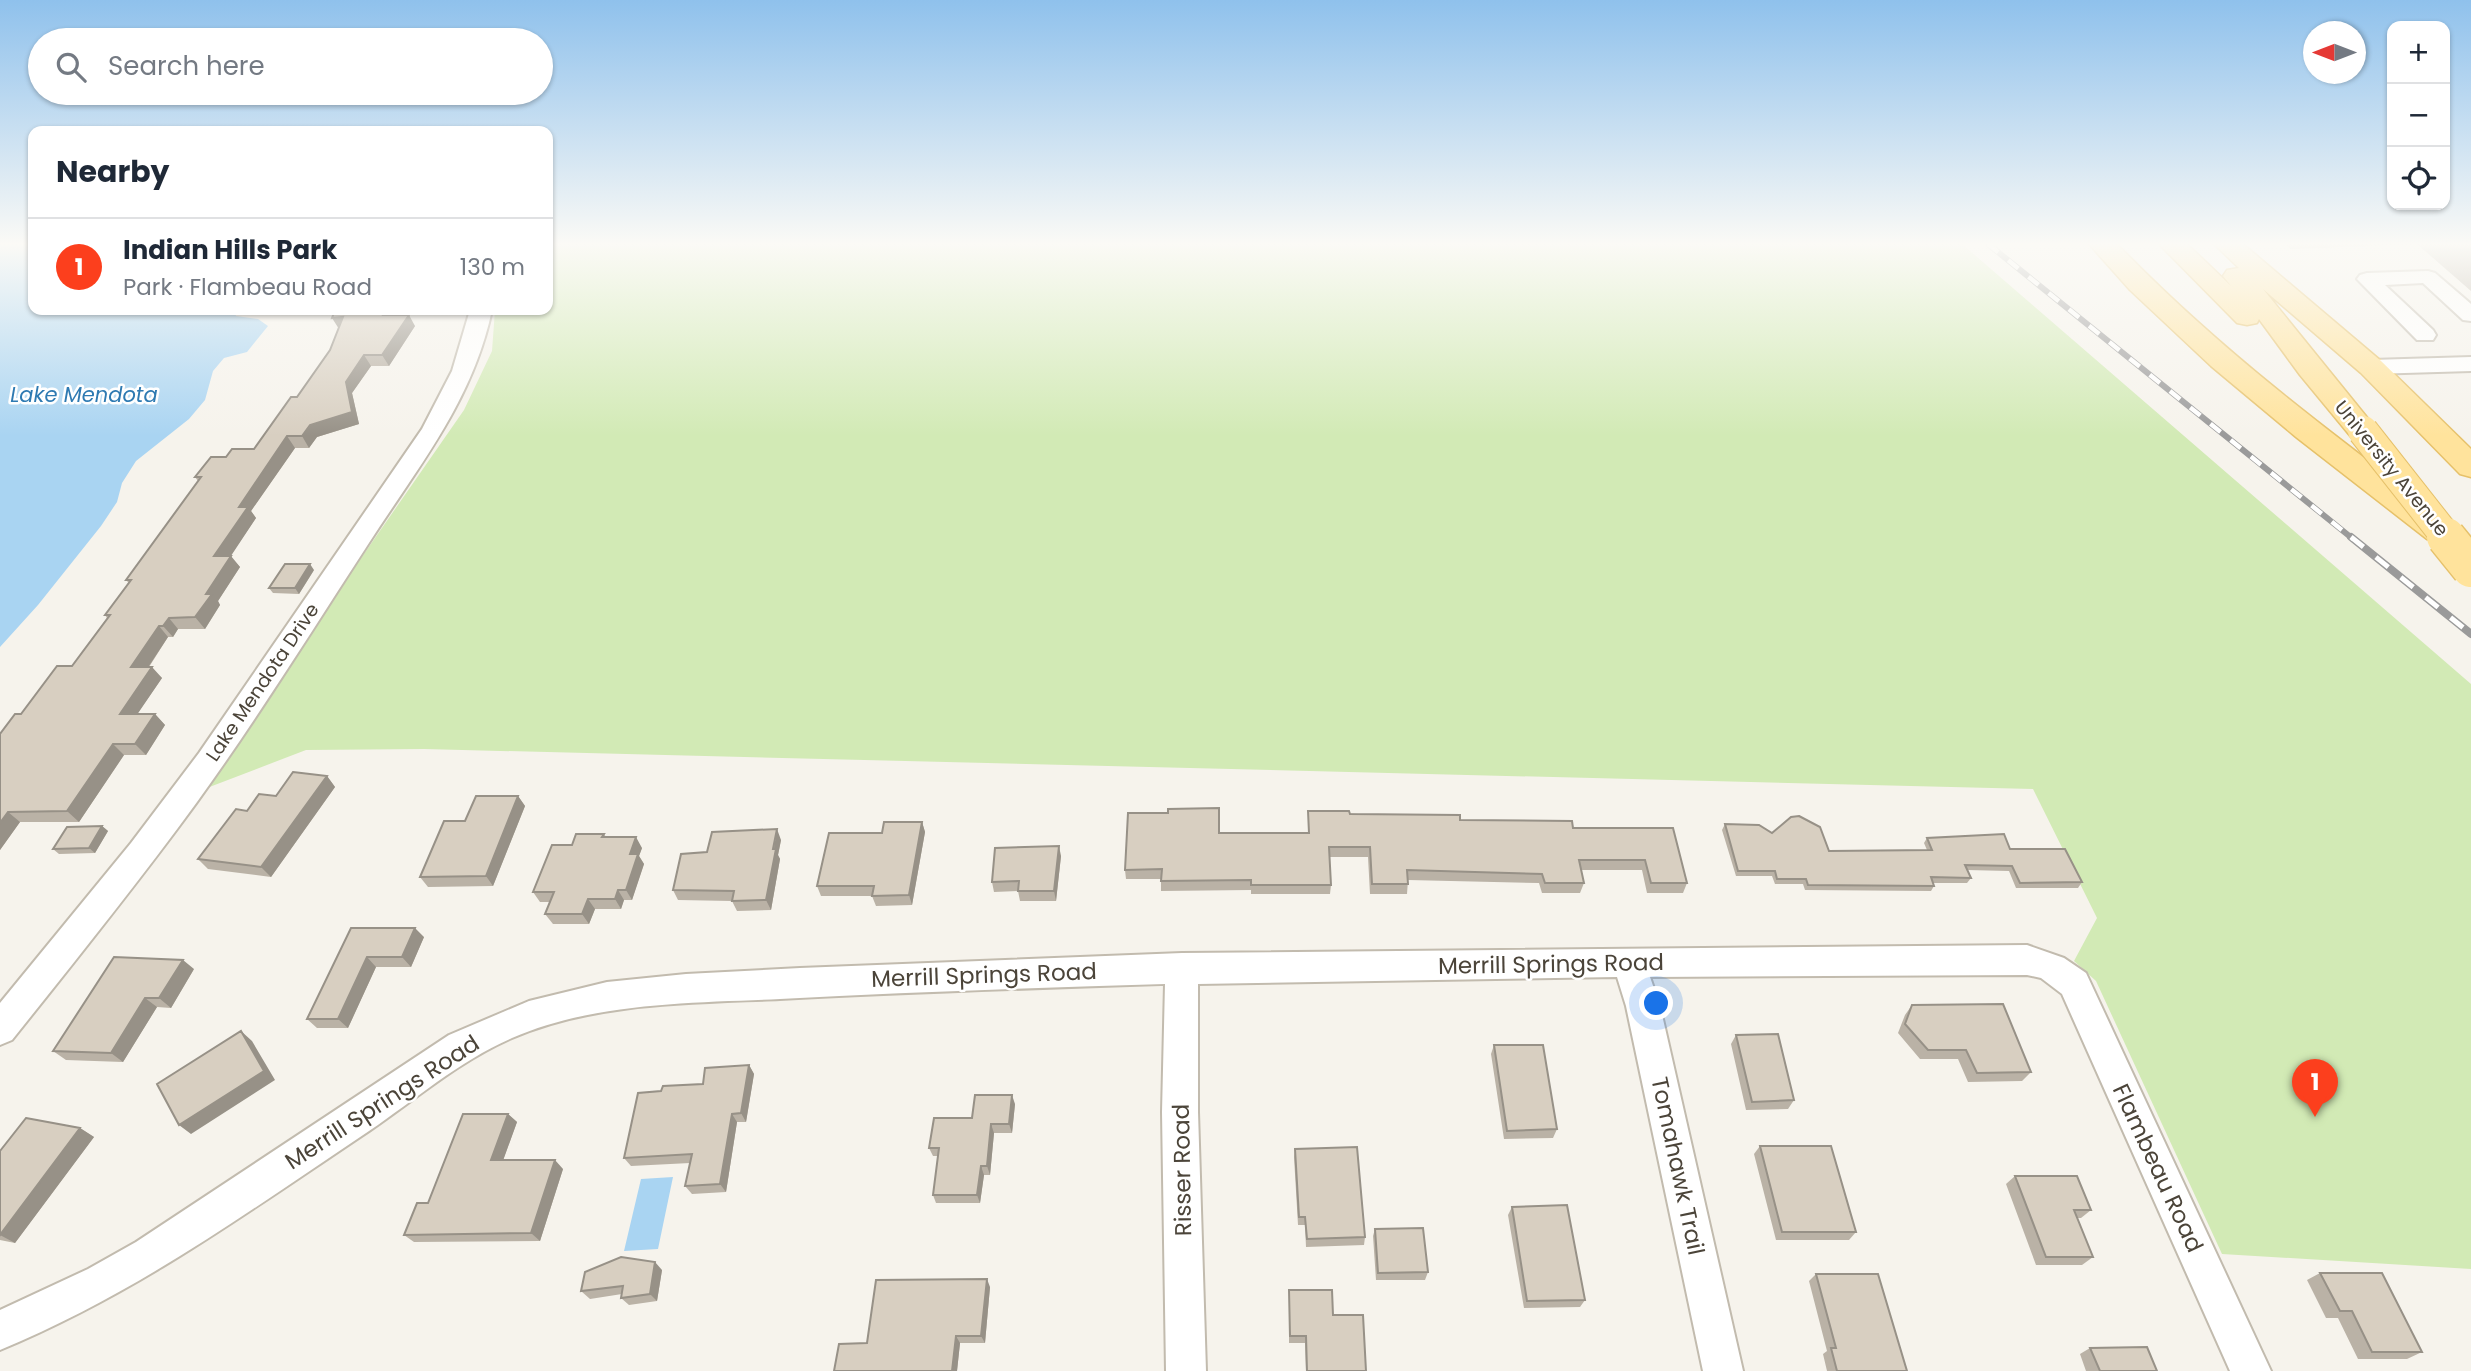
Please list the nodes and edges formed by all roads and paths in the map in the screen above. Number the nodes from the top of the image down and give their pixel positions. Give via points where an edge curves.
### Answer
1 (2165, 308) edge
2 (2237, 308) edge
3 (2265, 308) edge
4 (2302, 308) edge
5 (2397, 308) edge
6 (480, 315) edge
7 (2425, 335) dead end
8 (2471, 364) edge
9 (2371, 367) junction
10 (2310, 369) junction
11 (2471, 467) edge
12 (2471, 556) edge
13 (2471, 568) edge
14 (1629, 962) junction
15 (1182, 968) junction
16 (2058, 969) joint
17 (0, 1029) edge
18 (0, 1330) edge
19 (1186, 1371) edge
20 (1723, 1371) edge
21 (2251, 1371) edge

1 - 12 main road via 2246,382
2 - 10 main road, University Avenue
3 - 10 main road, University Avenue
4 - 9 main road
5 - 7 street
6 - 17 street, Lake Mendota Drive via 461,379 295,636 188,791
8 - 9 street
9 - 11 main road
10 - 13 main road, University Avenue, bridge
14 - 15 street, Merrill Springs Road
14 - 16 street, Merrill Springs Road via 2027,960
14 - 20 street, Tomahawk Trail via 1643,1006
15 - 18 street, Merrill Springs Road via 631,992 571,1003 526,1017 450,1053 156,1254
15 - 19 street, Risser Road
16 - 21 street, Flambeau Road via 2074,984

